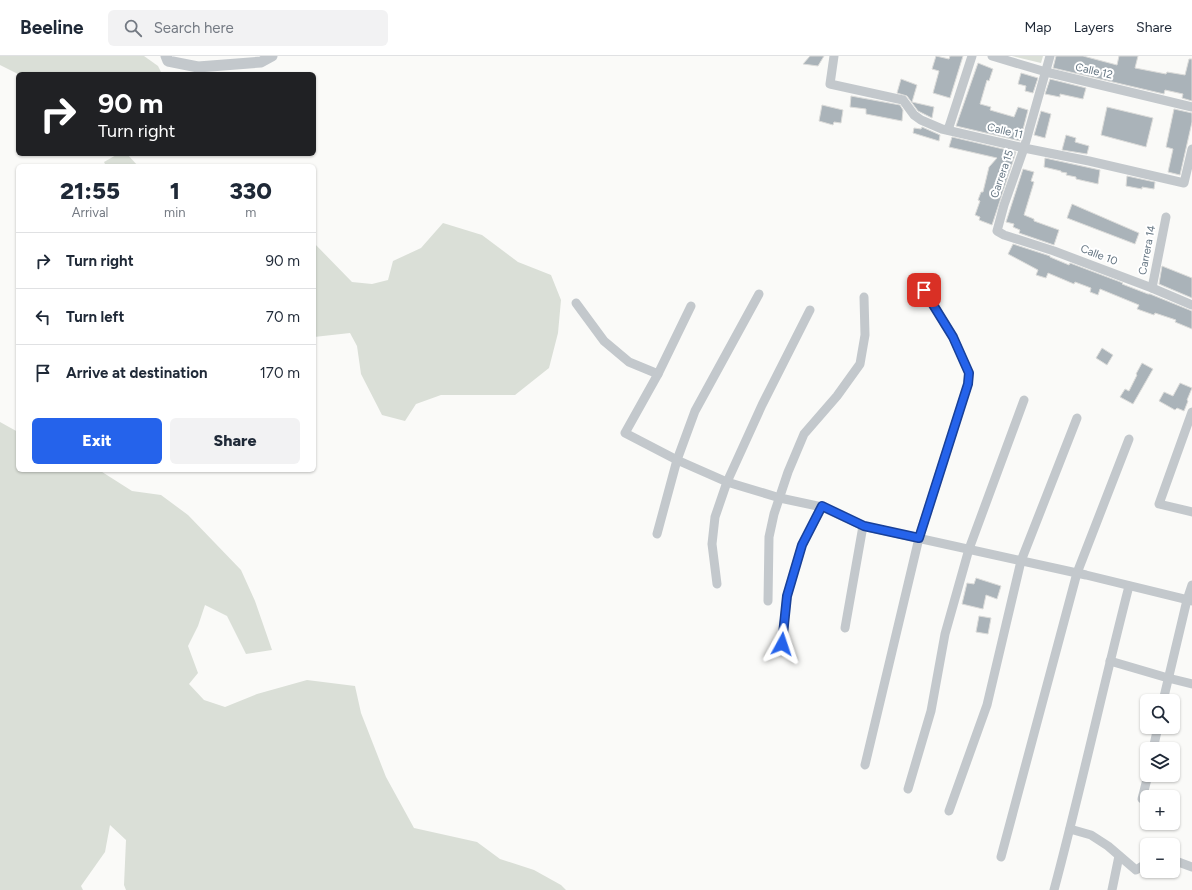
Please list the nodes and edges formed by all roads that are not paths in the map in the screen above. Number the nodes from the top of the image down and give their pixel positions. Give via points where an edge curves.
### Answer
1 (166, 56) edge
2 (272, 56) edge
3 (834, 56) edge
4 (972, 56) edge
5 (992, 56) edge
6 (1050, 56) edge
7 (1046, 72) junction
8 (1192, 107) edge
9 (948, 130) junction
10 (1024, 148) junction
11 (1192, 149) edge
12 (1166, 218) dead end
13 (997, 231) joint
14 (917, 278) dead end
15 (1152, 288) junction
16 (759, 294) dead end
17 (864, 297) dead end
18 (576, 303) dead end
19 (1192, 305) edge
20 (691, 306) dead end
21 (810, 310) dead end
22 (658, 374) junction
23 (1024, 400) dead end
24 (1191, 417) edge
25 (1078, 418) dead end
26 (1129, 439) dead end
27 (677, 460) junction
28 (727, 482) junction
29 (780, 498) junction
30 (822, 506) junction
31 (1192, 512) edge
32 (864, 526) junction
33 (657, 534) dead end
34 (919, 538) junction
35 (968, 549) junction
36 (1021, 561) junction
37 (1078, 573) junction
38 (717, 584) dead end
39 (1192, 585) edge
40 (1129, 586) junction
41 (768, 601) dead end
42 (1189, 601) edge
43 (845, 628) dead end
44 (782, 644) dead end
45 (1110, 661) junction
46 (1168, 678) junction
47 (1192, 684) edge
48 (1165, 694) edge
49 (865, 765) dead end
50 (908, 789) dead end
51 (949, 811) dead end
52 (1070, 828) junction
53 (1119, 856) junction
54 (1001, 857) dead end
55 (1180, 863) edge
56 (1140, 867) edge
57 (1192, 867) edge
58 (1054, 890) edge
59 (1112, 890) edge

1 - 2 street via 168,61 198,67 261,62
3 - 9 street, Calle 11 via 830,84 903,100 914,116
4 - 9 street
5 - 7 street, Calle 12
6 - 7 street, Carrera 15
7 - 8 street, Calle 12
7 - 10 street, Carrera 15
9 - 10 street, Calle 11
10 - 11 street, Calle 11 via 1184,183
10 - 13 street, Carrera 15
12 - 15 street, Carrera 14
13 - 15 street, Calle 10
14 - 34 street via 953,337 969,373 968,384
15 - 19 street, Calle 10
16 - 27 street via 695,411
17 - 29 street via 865,335 860,364 837,396 804,434
18 - 22 street via 604,341 629,362
20 - 22 street
21 - 28 street
22 - 27 street via 625,433
23 - 35 street
24 - 31 street via 1159,504
25 - 36 street
26 - 37 street
27 - 28 street
27 - 33 street
28 - 29 street
28 - 38 street via 715,517 712,544
29 - 30 street
29 - 41 street via 769,537
30 - 32 street
30 - 44 street via 802,545 787,596
32 - 34 street
32 - 43 street
34 - 35 street
34 - 49 street
35 - 36 street
35 - 50 street via 945,634 931,711
36 - 37 street
36 - 51 street via 986,705
37 - 40 street
37 - 54 street
39 - 42 street
40 - 42 street
40 - 45 street
42 - 46 street
45 - 46 street
45 - 52 street
46 - 47 street
46 - 48 street
52 - 53 street via 1091,835
52 - 58 street
53 - 56 street via 1136,870
53 - 59 street
55 - 57 street

